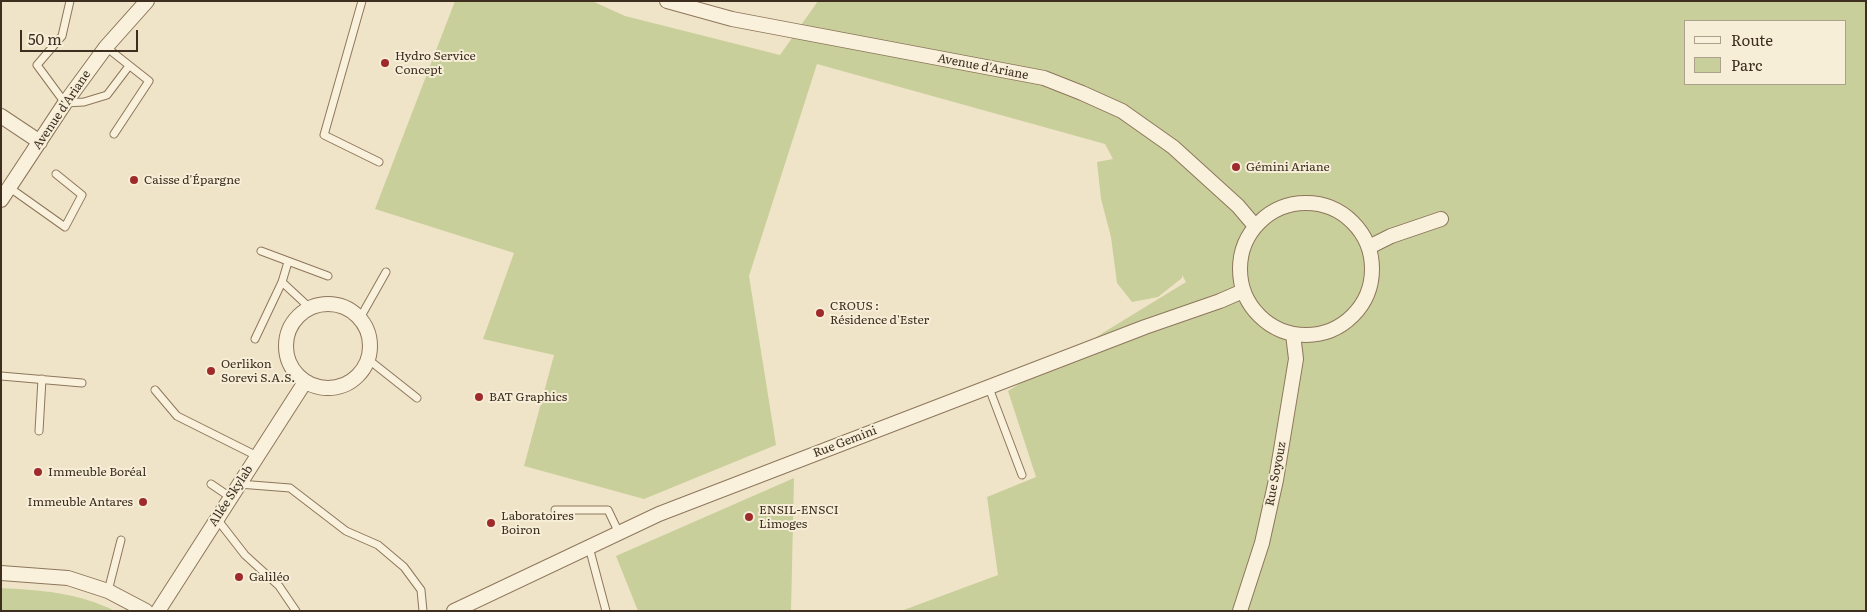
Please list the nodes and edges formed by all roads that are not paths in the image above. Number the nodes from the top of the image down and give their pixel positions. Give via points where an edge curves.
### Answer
1 (70, 1) edge
2 (147, 1) edge
3 (362, 1) edge
4 (667, 1) edge
5 (691, 5) edge
6 (106, 47) junction
7 (129, 66) junction
8 (64, 103) junction
9 (1, 116) edge
10 (114, 134) dead end
11 (40, 142) junction
12 (379, 162) dead end
13 (56, 174) dead end
14 (10, 188) junction
15 (1, 200) edge
16 (1441, 219) dead end
17 (1255, 226) junction
18 (1369, 247) junction
19 (261, 251) dead end
20 (288, 262) junction
21 (386, 272) dead end
22 (328, 276) dead end
23 (282, 282) junction
24 (1243, 291) junction
25 (310, 308) junction
26 (360, 318) junction
27 (1293, 334) junction
28 (255, 339) dead end
29 (369, 360) junction
30 (1, 376) edge
31 (42, 379) junction
32 (305, 382) junction
33 (82, 383) dead end
34 (989, 388) junction
35 (155, 390) dead end
36 (417, 398) dead end
37 (39, 431) dead end
38 (257, 456) junction
39 (1022, 475) dead end
40 (211, 484) dead end
41 (238, 484) junction
42 (230, 497) junction
43 (555, 510) dead end
44 (217, 519) junction
45 (619, 533) junction
46 (122, 540) dead end
47 (589, 547) junction
48 (1, 573) edge
49 (108, 591) junction
50 (146, 611) edge
51 (158, 611) edge
52 (296, 611) edge
53 (423, 611) edge
54 (454, 611) edge
55 (606, 611) edge
56 (1240, 611) edge

1 - 8 lane via 62,36 37,65
2 - 6 street, Avenue d'Ariane
3 - 12 lane via 324,135
4 - 5 street, Avenue d'Ariane
5 - 17 street, Avenue d'Ariane via 732,19 1044,78 1122,111 1173,147 1238,206
6 - 7 lane
6 - 8 street, Avenue d'Ariane
7 - 8 lane via 107,95 84,102
7 - 10 lane via 149,81
8 - 11 street, Avenue d'Ariane
9 - 11 street
11 - 14 street, Avenue d'Ariane
13 - 14 lane via 82,195 64,227
14 - 15 street, Avenue d'Ariane
16 - 18 street
17 - 18 street via 1283,206 1306,202 1329,206 1349,218
17 - 24 street via 1240,257
18 - 27 street via 1371,282 1356,312 1327,332
19 - 20 lane
20 - 22 lane
20 - 23 lane
21 - 26 lane
23 - 25 lane
23 - 28 lane
24 - 27 street via 1262,319
24 - 34 street, Rue Gemini
25 - 26 street via 337,304
25 - 32 street via 299,315 286,337 292,368
26 - 29 street via 368,331 371,345
27 - 56 street, Rue Soyouz via 1296,359 1276,480 1262,543
29 - 32 street via 354,380 342,386 317,387
29 - 36 lane
30 - 31 lane
31 - 33 lane
31 - 37 lane
32 - 38 street, Allée Skylab
34 - 39 lane
34 - 45 street, Rue Gemini via 658,514
35 - 38 lane via 177,416
38 - 41 street, Allée Skylab
40 - 42 lane
41 - 42 street, Allée Skylab
41 - 53 lane via 290,488 346,531 378,545 404,567 421,590
42 - 44 street, Allée Skylab
43 - 45 lane via 608,510
44 - 51 street, Allée Skylab
44 - 52 lane via 245,554 279,586
45 - 47 street, Rue Gemini
46 - 49 lane
47 - 54 street, Rue Gemini
47 - 55 lane
48 - 49 street via 68,578
49 - 50 street

